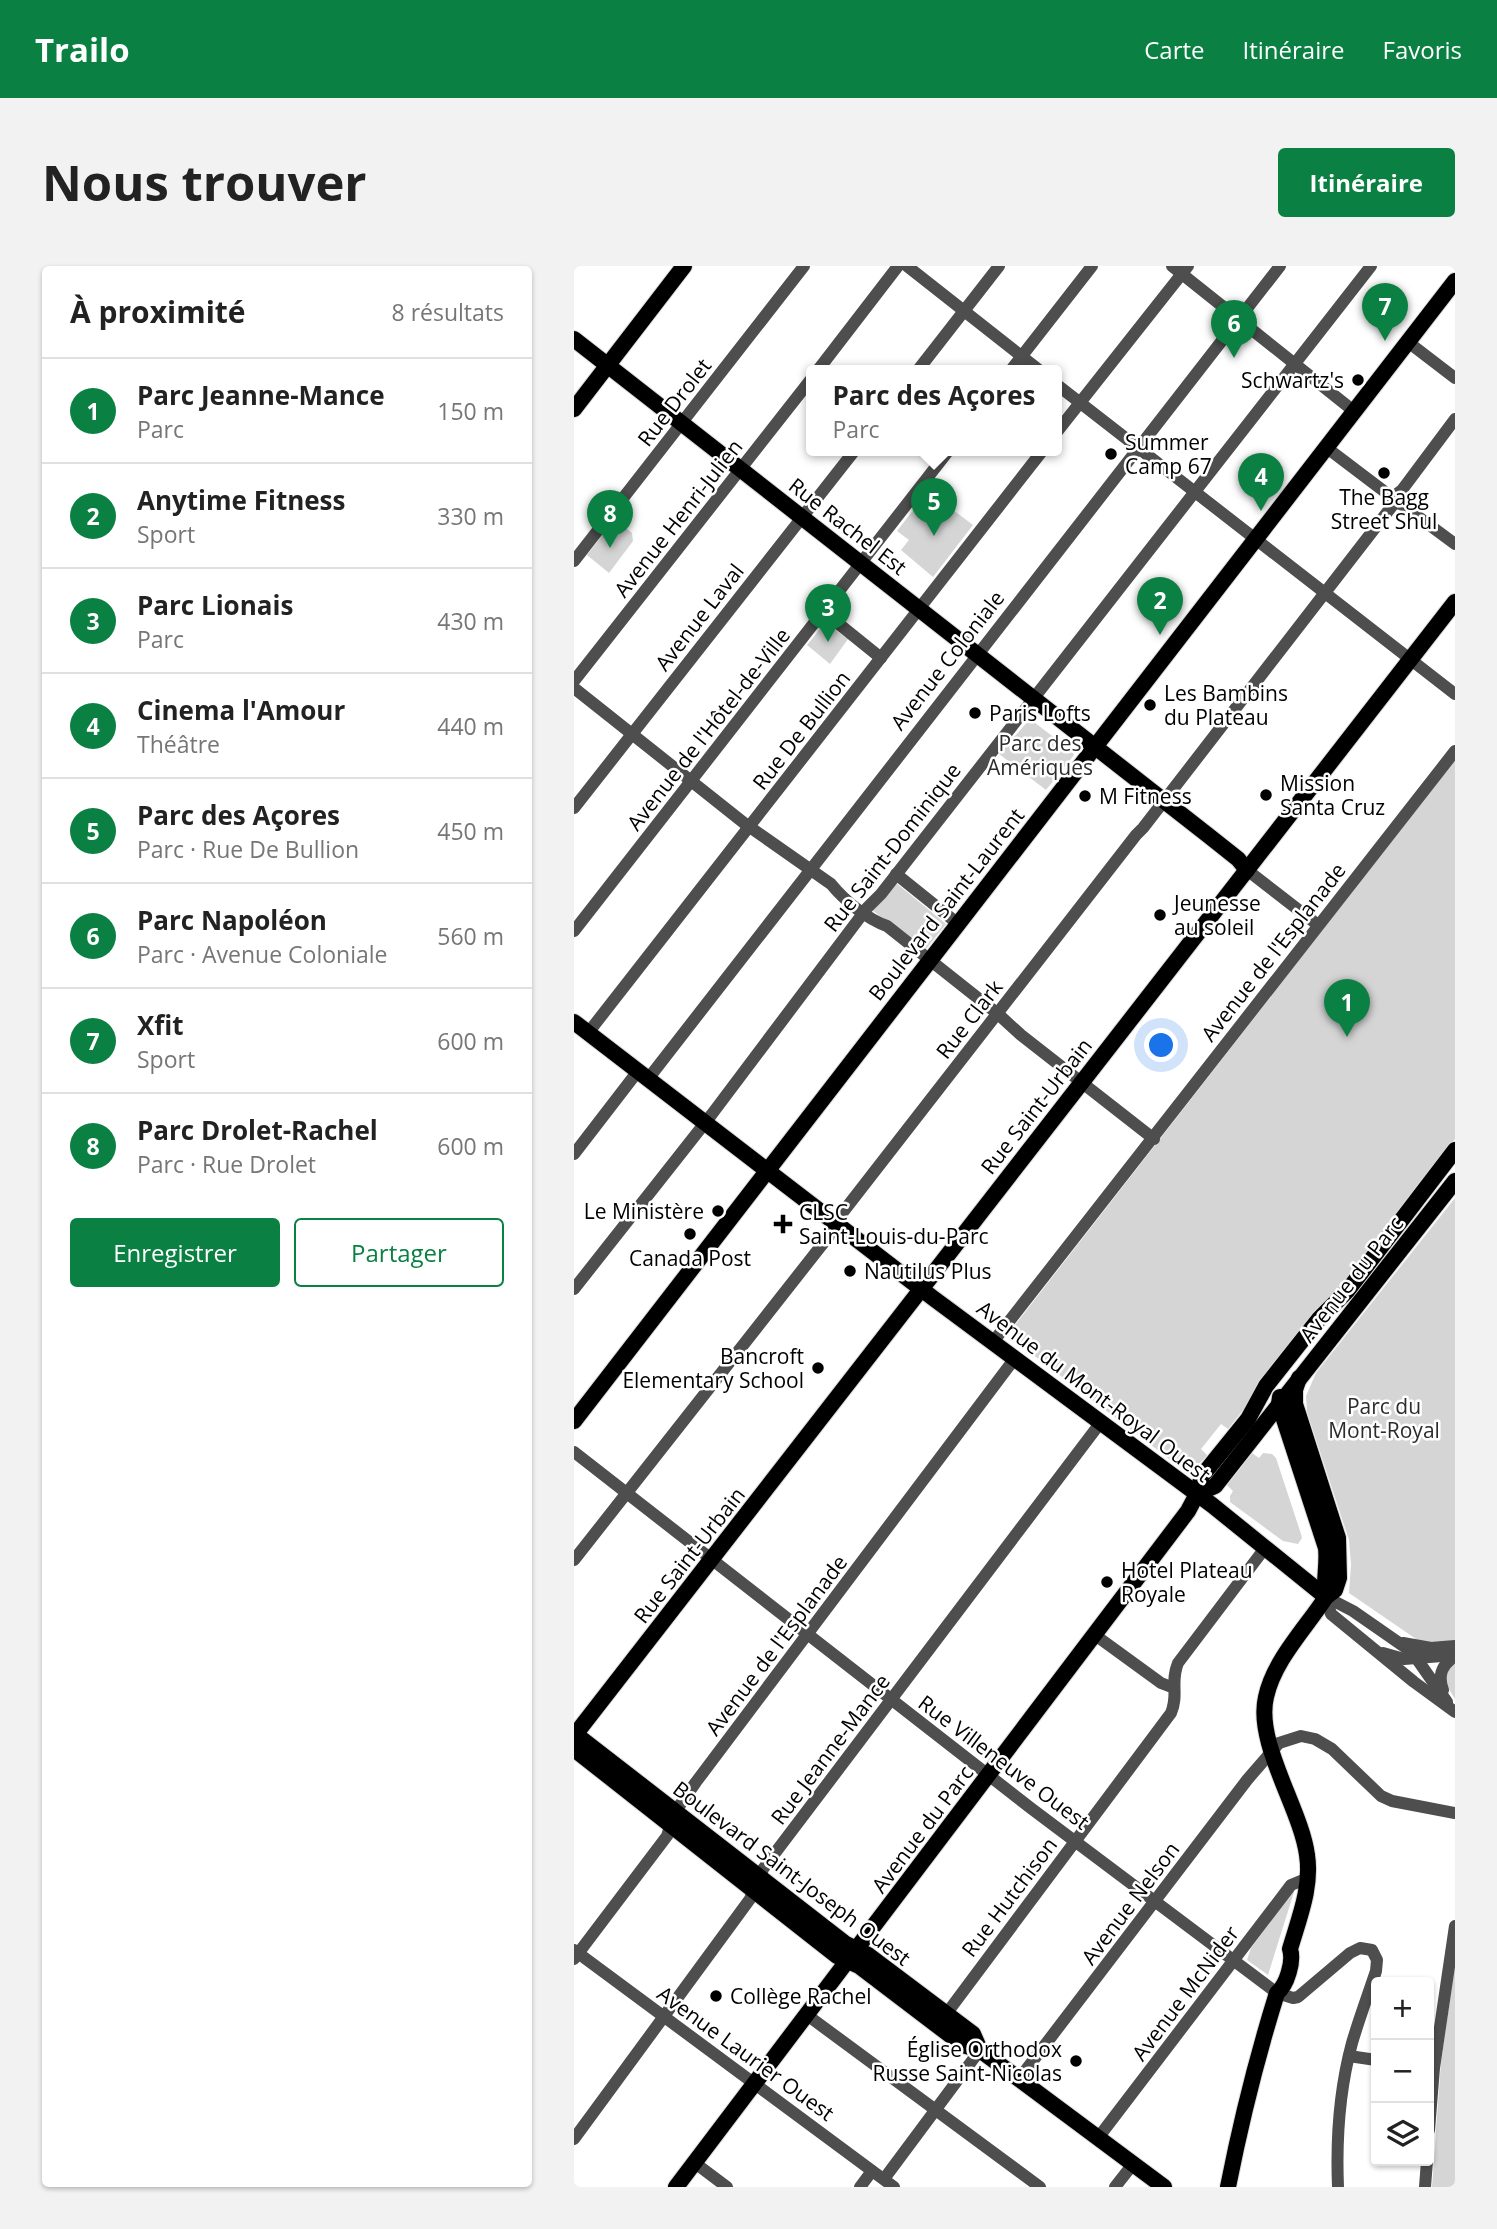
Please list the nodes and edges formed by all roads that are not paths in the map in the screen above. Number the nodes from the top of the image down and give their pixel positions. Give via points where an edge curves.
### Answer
1 (684, 266) edge
2 (804, 266) edge
3 (898, 266) edge
4 (907, 266) edge
5 (999, 266) edge
6 (1092, 266) edge
7 (1172, 266) edge
8 (1280, 266) edge
9 (1371, 266) edge
10 (1185, 271) edge
11 (1455, 281) edge
12 (964, 310) junction
13 (1238, 320) junction
14 (574, 339) edge
15 (1408, 342) junction
16 (1022, 356) junction
17 (1296, 364) junction
18 (608, 365) junction
19 (822, 365) edge
20 (922, 365) edge
21 (1015, 365) edge
22 (1033, 365) edge
23 (1455, 378) edge
24 (806, 384) edge
25 (1062, 388) edge
26 (1081, 402) junction
27 (574, 409) edge
28 (1355, 412) junction
29 (1455, 419) edge
30 (682, 423) junction
31 (1062, 426) edge
32 (1138, 446) junction
33 (1327, 448) junction
34 (850, 456) edge
35 (944, 456) edge
36 (1038, 456) edge
37 (741, 468) junction
38 (1195, 492) junction
39 (1395, 499) junction
40 (802, 517) junction
41 (1256, 540) junction
42 (1455, 544) edge
43 (574, 561) edge
44 (862, 564) junction
45 (1326, 594) junction
46 (1455, 602) edge
47 (920, 609) junction
48 (824, 612) junction
49 (977, 653) junction
50 (881, 658) junction
51 (1410, 660) junction
52 (574, 681) edge
53 (574, 688) edge
54 (1455, 694) edge
55 (1033, 698) junction
56 (631, 735) junction
57 (1094, 748) junction
58 (1455, 751) edge
59 (692, 781) junction
60 (1164, 802) junction
61 (574, 808) edge
62 (749, 827) junction
63 (809, 869) junction
64 (1247, 870) junction
65 (896, 874) junction
66 (864, 912) junction
67 (957, 923) junction
68 (1318, 925) junction
69 (574, 931) edge
70 (929, 960) junction
71 (998, 1014) junction
72 (574, 1022) edge
73 (588, 1033) junction
74 (643, 1075) junction
75 (1082, 1082) junction
76 (705, 1123) junction
77 (1154, 1139) junction
78 (1455, 1150) edge
79 (574, 1154) edge
80 (769, 1171) junction
81 (1455, 1181) edge
82 (837, 1223) junction
83 (921, 1288) junction
84 (574, 1289) edge
85 (1348, 1290) junction
86 (993, 1342) junction
87 (1015, 1357) junction
88 (1299, 1378) junction
89 (1279, 1404) junction
90 (574, 1421) edge
91 (1101, 1422) junction
92 (574, 1452) edge
93 (626, 1493) junction
94 (1198, 1494) junction
95 (1265, 1548) junction
96 (574, 1560) edge
97 (712, 1561) junction
98 (1326, 1597) junction
99 (807, 1635) junction
100 (1096, 1635) junction
101 (1399, 1642) junction
102 (1455, 1646) edge
103 (1374, 1648) junction
104 (1455, 1655) edge
105 (1417, 1658) junction
106 (1174, 1688) junction
107 (892, 1700) junction
108 (1452, 1709) edge
109 (574, 1738) edge
110 (1272, 1750) junction
111 (989, 1775) junction
112 (1455, 1813) edge
113 (673, 1819) junction
114 (1075, 1840) junction
115 (1308, 1878) junction
116 (757, 1884) junction
117 (1155, 1902) junction
118 (1455, 1926) edge
119 (575, 1954) edge
120 (852, 1955) junction
121 (1235, 1959) junction
122 (1277, 1993) junction
123 (807, 2015) junction
124 (664, 2017) junction
125 (942, 2020) junction
126 (980, 2050) junction
127 (1349, 2056) junction
128 (1434, 2056) edge
129 (1371, 2059) edge
130 (1020, 2079) junction
131 (755, 2084) junction
132 (936, 2110) junction
133 (574, 2138) edge
134 (1098, 2138) junction
135 (695, 2163) junction
136 (1133, 2164) junction
137 (1427, 2166) edge
138 (872, 2171) junction
139 (889, 2183) edge
140 (676, 2187) edge
141 (727, 2187) edge
142 (860, 2187) edge
143 (1040, 2187) edge
144 (1115, 2187) edge
145 (1164, 2187) edge
146 (1228, 2187) edge
147 (1338, 2187) edge
148 (1425, 2187) edge

1 - 18 main road
2 - 30 street, Rue Drolet
3 - 19 street
4 - 12 street
5 - 12 street
6 - 16 street
7 - 10 street
8 - 13 street, Avenue Coloniale
9 - 17 street, Rue Saint-Dominique
10 - 13 street
10 - 26 street
11 - 15 main road, Boulevard Saint-Laurent
12 - 16 street
12 - 20 street
13 - 17 street
13 - 32 street, Avenue Coloniale
14 - 18 main road, Rue Rachel Est
15 - 23 street
15 - 28 main road, Boulevard Saint-Laurent
16 - 21 street
16 - 22 street
17 - 28 street
17 - 38 street, Rue Saint-Dominique
18 - 27 main road
18 - 30 main road, Rue Rachel Est
24 - 37 street, Avenue Henri-Julien
25 - 26 street
26 - 31 street
26 - 32 street
28 - 33 main road, Boulevard Saint-Laurent
29 - 39 street, Rue Clark
30 - 37 main road, Rue Rachel Est
30 - 43 street, Rue Drolet
32 - 38 street
32 - 49 street, Avenue Coloniale
33 - 39 street
33 - 41 main road, Boulevard Saint-Laurent
34 - 40 street, Avenue Laval
35 - 44 street, Avenue de l'Hôtel-de-Ville
36 - 47 street, Rue De Bullion
37 - 40 main road, Rue Rachel Est
37 - 52 street, Avenue Henri-Julien
38 - 41 street
38 - 55 street, Rue Saint-Dominique
39 - 42 street
39 - 45 street, Rue Clark
40 - 44 main road, Rue Rachel Est
40 - 56 street, Avenue Laval
41 - 45 street
41 - 57 main road, Boulevard Saint-Laurent
44 - 47 main road, Rue Rachel Est
44 - 48 street, Avenue de l'Hôtel-de-Ville
45 - 51 street
45 - 60 street, Rue Clark
46 - 51 main road, Rue Saint-Urbain
47 - 49 main road, Rue Rachel Est
47 - 50 street, Rue De Bullion
48 - 50 street
48 - 59 street, Avenue de l'Hôtel-de-Ville
49 - 55 main road, Rue Rachel Est
49 - 63 street, Avenue Coloniale
50 - 62 street, Rue De Bullion
51 - 54 street
51 - 64 main road, Rue Saint-Urbain
53 - 56 street
55 - 57 main road, Rue Rachel Est
55 - 65 street, Rue Saint-Dominique
56 - 59 street
56 - 61 street, Avenue Laval
57 - 60 main road, Rue Rachel Est
57 - 67 main road, Boulevard Saint-Laurent
58 - 68 street, Avenue de l'Esplanade
59 - 62 street
59 - 69 street, Avenue de l'Hôtel-de-Ville
60 - 64 main road, Rue Rachel Est
60 - 71 street, Rue Clark
62 - 63 street
62 - 73 street, Rue De Bullion
63 - 66 street
63 - 74 street, Avenue Coloniale
64 - 68 street
64 - 75 main road, Rue Saint-Urbain
65 - 66 street, Rue Saint-Dominique
65 - 67 street
66 - 70 street
66 - 76 street, Rue Saint-Dominique
67 - 70 main road, Boulevard Saint-Laurent
68 - 77 street, Avenue de l'Esplanade
70 - 71 street
70 - 80 main road, Boulevard Saint-Laurent
71 - 75 street
71 - 82 street, Rue Clark
72 - 73 main road, Avenue du Mont-Royal Ouest
73 - 74 main road, Avenue du Mont-Royal Ouest
74 - 76 main road, Avenue du Mont-Royal Ouest
74 - 79 street, Avenue Coloniale
75 - 77 street
75 - 83 main road, Rue Saint-Urbain
76 - 80 main road, Avenue du Mont-Royal Ouest
76 - 84 street, Rue Saint-Dominique
77 - 86 street, Avenue de l'Esplanade
78 - 85 main road, Avenue du Parc
80 - 82 main road, Avenue du Mont-Royal Ouest
80 - 90 main road, Boulevard Saint-Laurent
81 - 88 main road, Avenue du Parc
82 - 83 main road, Avenue du Mont-Royal Ouest
82 - 93 street, Rue Clark
83 - 86 main road, Avenue du Mont-Royal Ouest
83 - 97 main road, Rue Saint-Urbain
85 - 89 main road, Avenue du Parc via 1285,1378
85 - 94 main road, Avenue du Parc via 1266,1386 1248,1419 1202,1476
86 - 87 main road, Avenue du Mont-Royal Ouest
87 - 91 main road, Avenue du Mont-Royal Ouest
87 - 99 street, Avenue de l'Esplanade
88 - 89 main road, Avenue du Parc
88 - 98 main road via 1295,1404 1338,1538 1339,1578
89 - 94 main road, Avenue du Parc via 1215,1486
89 - 98 main road via 1326,1548
91 - 94 main road, Avenue du Mont-Royal Ouest
91 - 107 street, Rue Jeanne-Mance
92 - 93 street, Rue Villeneuve Ouest
93 - 96 street, Rue Clark
93 - 97 street, Rue Villeneuve Ouest
94 - 95 main road, Avenue du Mont-Royal Ouest
94 - 100 main road, Avenue du Parc
95 - 98 main road, Avenue du Mont-Royal Ouest
95 - 106 street, Rue Hutchison via 1178,1663
97 - 99 street, Rue Villeneuve Ouest
97 - 109 main road, Rue Saint-Urbain
98 - 101 street
98 - 103 street via 1331,1614
98 - 110 main road via 1270,1684 1265,1705
99 - 107 street, Rue Villeneuve Ouest
99 - 113 street, Avenue de l'Esplanade
100 - 106 street
100 - 111 main road, Avenue du Parc
101 - 102 street via 1431,1648
101 - 105 street
103 - 105 street via 1399,1658
103 - 108 street
104 - 105 street
104 - 108 street via 1446,1662 1440,1678
105 - 108 street
106 - 114 street, Rue Hutchison via 1171,1713
107 - 111 street, Rue Villeneuve Ouest
107 - 116 street, Rue Jeanne-Mance via 763,1869
109 - 113 main road, Boulevard Saint-Joseph Ouest
110 - 112 street via 1301,1736 1315,1738 1381,1796
110 - 115 main road via 1306,1850
110 - 117 street, Avenue Nelson
111 - 114 street, Rue Villeneuve Ouest
111 - 120 main road, Avenue du Parc
113 - 116 main road, Boulevard Saint-Joseph Ouest
113 - 119 street, Avenue de l'Esplanade via 667,1836
114 - 117 street, Rue Villeneuve Ouest
114 - 125 street, Rue Hutchison
115 - 121 street, Avenue McNider via 1291,1885
115 - 122 main road via 1290,1949 1283,1954 1274,1986
116 - 120 main road, Boulevard Saint-Joseph Ouest via 837,1956
116 - 124 street, Rue Jeanne-Mance
117 - 121 street, Rue Villeneuve Ouest
117 - 130 street, Avenue Nelson
118 - 128 street
119 - 124 street, Avenue Laurier Ouest
120 - 123 main road, Avenue du Parc
120 - 125 main road, Boulevard Saint-Joseph Ouest via 859,1966
121 - 122 street, Rue Villeneuve Ouest
121 - 134 street, Avenue McNider
122 - 127 street via 1298,1997 1350,1953 1360,1948 1372,1950 1376,1971
122 - 146 main road via 1240,2124
123 - 131 main road, Avenue du Parc
123 - 132 street
124 - 131 street, Avenue Laurier Ouest
124 - 133 street, Rue Jeanne-Mance
125 - 126 main road, Boulevard Saint-Joseph Ouest via 973,2034
126 - 130 main road, Boulevard Saint-Joseph Ouest
126 - 132 street
127 - 129 street
127 - 147 street via 1338,2116
130 - 134 main road, Boulevard Saint-Joseph Ouest
131 - 135 main road, Avenue du Parc
131 - 138 street, Avenue Laurier Ouest
132 - 139 street
132 - 143 street
134 - 136 main road, Boulevard Saint-Joseph Ouest
135 - 140 main road, Avenue du Parc
135 - 141 street
136 - 144 street
136 - 145 main road, Boulevard Saint-Joseph Ouest
137 - 148 street
138 - 139 street, Avenue Laurier Ouest
138 - 142 street

